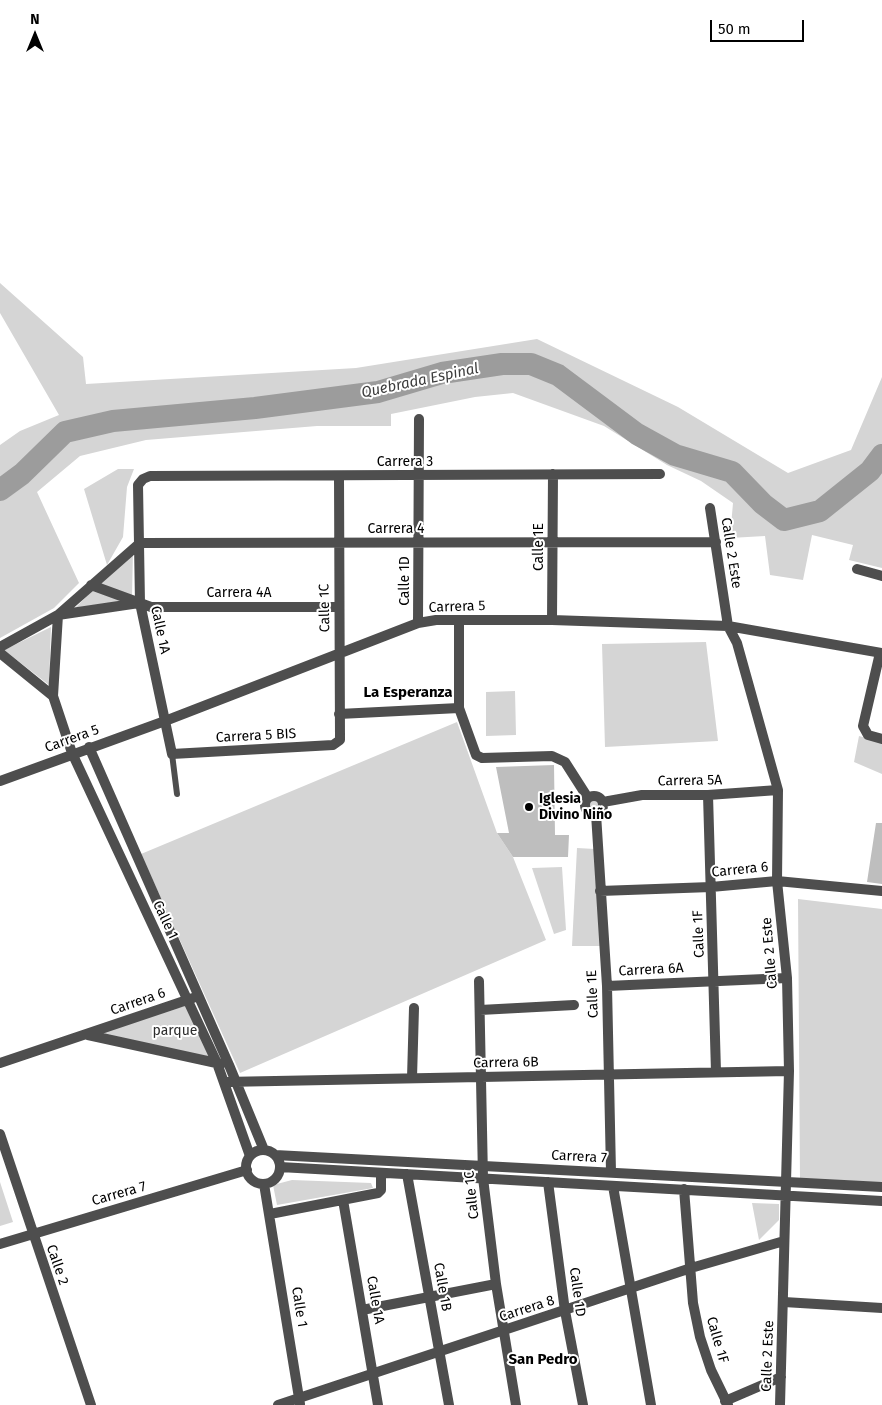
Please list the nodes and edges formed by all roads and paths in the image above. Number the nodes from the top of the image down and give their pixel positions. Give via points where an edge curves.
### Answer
1 (419, 419) dead end
2 (553, 474) junction
3 (660, 474) dead end
4 (150, 476) joint
5 (339, 476) junction
6 (419, 476) junction
7 (710, 508) dead end
8 (553, 542) junction
9 (716, 542) junction
10 (140, 543) junction
11 (338, 543) junction
12 (419, 543) junction
13 (857, 570) dead end
14 (882, 576) edge
15 (92, 585) junction
16 (140, 603) junction
17 (338, 607) junction
18 (58, 616) junction
19 (459, 620) junction
20 (552, 620) junction
21 (418, 623) junction
22 (728, 626) junction
23 (0, 647) edge
24 (0, 653) edge
25 (340, 653) junction
26 (881, 653) edge
27 (53, 696) junction
28 (459, 708) junction
29 (339, 714) junction
30 (165, 721) junction
31 (882, 739) edge
32 (340, 740) joint
33 (88, 747) junction
34 (72, 753) junction
35 (172, 754) junction
36 (0, 781) edge
37 (778, 790) junction
38 (177, 794) dead end
39 (708, 795) junction
40 (588, 798) junction
41 (603, 802) junction
42 (596, 814) junction
43 (777, 881) junction
44 (711, 887) junction
45 (600, 890) junction
46 (882, 891) edge
47 (787, 978) junction
48 (479, 981) dead end
49 (714, 981) junction
50 (607, 986) junction
51 (198, 996) junction
52 (186, 1000) junction
53 (574, 1005) dead end
54 (414, 1008) dead end
55 (480, 1010) junction
56 (88, 1035) junction
57 (0, 1063) edge
58 (217, 1063) junction
59 (230, 1065) junction
60 (788, 1071) junction
61 (716, 1072) junction
62 (609, 1074) junction
63 (482, 1077) junction
64 (412, 1078) junction
65 (224, 1082) junction
66 (236, 1082) junction
67 (0, 1134) edge
68 (264, 1150) junction
69 (275, 1155) junction
70 (250, 1156) junction
71 (482, 1165) junction
72 (280, 1167) junction
73 (247, 1170) junction
74 (611, 1172) junction
75 (381, 1173) junction
76 (407, 1174) junction
77 (483, 1178) junction
78 (548, 1182) junction
79 (786, 1182) junction
80 (264, 1184) junction
81 (613, 1186) junction
82 (882, 1187) edge
83 (684, 1190) junction
84 (785, 1195) junction
85 (343, 1200) junction
86 (882, 1201) edge
87 (270, 1214) junction
88 (32, 1234) junction
89 (784, 1241) junction
90 (0, 1244) edge
91 (691, 1268) junction
92 (496, 1284) junction
93 (630, 1290) junction
94 (429, 1297) junction
95 (784, 1302) junction
96 (882, 1308) edge
97 (362, 1310) junction
98 (565, 1311) junction
99 (504, 1331) junction
100 (439, 1352) junction
101 (373, 1374) junction
102 (781, 1377) junction
103 (300, 1402) edge
104 (726, 1403) edge
105 (91, 1405) edge
106 (278, 1405) edge
107 (378, 1405) edge
108 (449, 1405) edge
109 (516, 1405) edge
110 (583, 1405) edge
111 (652, 1405) edge
112 (780, 1405) edge

1 - 6 street, Calle 1D
2 - 3 street, Carrera 3
2 - 6 street, Carrera 3
2 - 8 street, Calle 1E
4 - 5 street, Carrera 3
4 - 10 street, Calle 1A via 138,486
5 - 6 street, Carrera 3
5 - 11 street, Calle 1C
6 - 12 street, Calle 1D
7 - 9 street, Calle 2 Este
8 - 9 street, Carrera 4
8 - 12 street, Carrera 4
8 - 20 street, Calle 1E
9 - 22 street, Calle 2 Este
10 - 11 street, Carrera 4
10 - 15 street
10 - 16 street, Calle 1A
11 - 12 street, Carrera 4
11 - 17 street, Calle 1C
12 - 21 street, Calle 1D
13 - 14 street
15 - 16 street, Carrera 4A
15 - 18 street
16 - 17 street, Carrera 4A via 151,607
16 - 18 street, Carrera 4A
16 - 30 street, Calle 1A
17 - 25 street, Calle 1C
18 - 23 street
18 - 27 street, Calle 1
19 - 20 street, Carrera 5
19 - 21 street, Carrera 5
19 - 28 street
20 - 22 street, Carrera 5
21 - 25 street, Carrera 5
22 - 26 street, Carrera 5
22 - 37 street, Calle 2 Este via 737,643
24 - 27 street
25 - 29 street, Calle 1C
25 - 30 street, Carrera 5
26 - 31 street via 863,726 868,735
27 - 34 street, Calle 1
28 - 29 street
28 - 40 street via 476,754 482,758 552,756 565,762
29 - 32 street, Calle 1C
30 - 33 street, Carrera 5
30 - 35 street, Calle 1A
32 - 35 street, Carrera 5 BIS via 332,746
33 - 34 street, Carrera 5
33 - 51 street, Calle 1
34 - 36 street, Carrera 5
34 - 52 street, Calle 1
35 - 38 lane, Calle 1A
37 - 39 street, Carrera 5A
37 - 43 street, Calle 2 Este
39 - 41 street, Carrera 5A via 642,795
39 - 44 street, Calle 1F
40 - 41 street via 597,796
40 - 42 street via 586,809 590,814
41 - 42 street via 603,808
42 - 45 street, Calle 1E
43 - 44 street, Carrera 6
43 - 46 street, Carrera 6
43 - 47 street, Calle 2 Este
44 - 45 street, Carrera 6
44 - 49 street, Calle 1F
45 - 50 street, Calle 1E
47 - 49 street, Carrera 6A
47 - 60 street, Calle 2 Este
48 - 55 street, Calle 1C
49 - 50 street, Carrera 6A
49 - 61 street, Calle 1F
50 - 62 street, Calle 1E
51 - 52 street, Carrera 6
51 - 59 street, Calle 1
52 - 56 street, Carrera 6
52 - 58 street, Calle 1
53 - 55 street
54 - 64 street
55 - 63 street, Calle 1C
56 - 57 street, Carrera 6
56 - 58 street, Carrera 6
58 - 59 street, Carrera 6
58 - 65 street, Calle 1
59 - 66 street, Calle 1
60 - 61 street, Carrera 6B
60 - 79 street, Calle 2 Este
61 - 62 street, Carrera 6B
62 - 63 street, Carrera 6B
62 - 74 street, Calle 1E
63 - 64 street, Carrera 6B
63 - 71 street, Calle 1C
64 - 66 street, Carrera 6B
65 - 66 street, Carrera 6B
65 - 70 street, Calle 1
66 - 68 street, Calle 1
67 - 88 street, Calle 2
68 - 69 street
68 - 70 street
69 - 71 street, Carrera 7
69 - 72 street
70 - 73 street
71 - 74 street, Carrera 7
71 - 77 street, Calle 1C
72 - 75 street, Carrera 7
72 - 80 street via 276,1178
73 - 80 street via 250,1177
73 - 88 street, Carrera 7
74 - 79 street, Carrera 7
75 - 76 street, Carrera 7
75 - 85 street via 380,1192
76 - 77 street, Carrera 7
76 - 94 street, Calle 1B
77 - 78 street, Carrera 7
77 - 92 street, Calle 1C
78 - 81 street, Carrera 7
78 - 98 street, Calle 1D
79 - 82 street, Carrera 7
79 - 84 street, Calle 2 Este
80 - 87 street, Calle 1
81 - 83 street, Carrera 7
81 - 93 street
83 - 84 street, Carrera 7
83 - 91 street, Calle 1F
84 - 86 street, Carrera 7
84 - 89 street, Calle 2 Este
85 - 87 street
85 - 97 street, Calle 1A
87 - 103 street, Calle 1
88 - 90 street, Carrera 7
88 - 105 street, Calle 2
89 - 91 street, Carrera 8
89 - 95 street, Calle 2 Este
91 - 93 street, Carrera 8
91 - 104 street, Calle 1F via 693,1303 700,1337
92 - 94 street
92 - 99 street, Calle 1C
93 - 98 street, Carrera 8
93 - 111 street
94 - 97 street
94 - 100 street, Calle 1B
95 - 96 street
95 - 102 street, Calle 2 Este
97 - 101 street, Calle 1A
98 - 99 street, Carrera 8
98 - 110 street, Calle 1D
99 - 100 street, Carrera 8
99 - 109 street, Calle 1C
100 - 101 street, Carrera 8
100 - 108 street, Calle 1B
101 - 103 street, Carrera 8
101 - 107 street, Calle 1A
102 - 104 street
102 - 112 street, Calle 2 Este
103 - 106 street, Carrera 8

